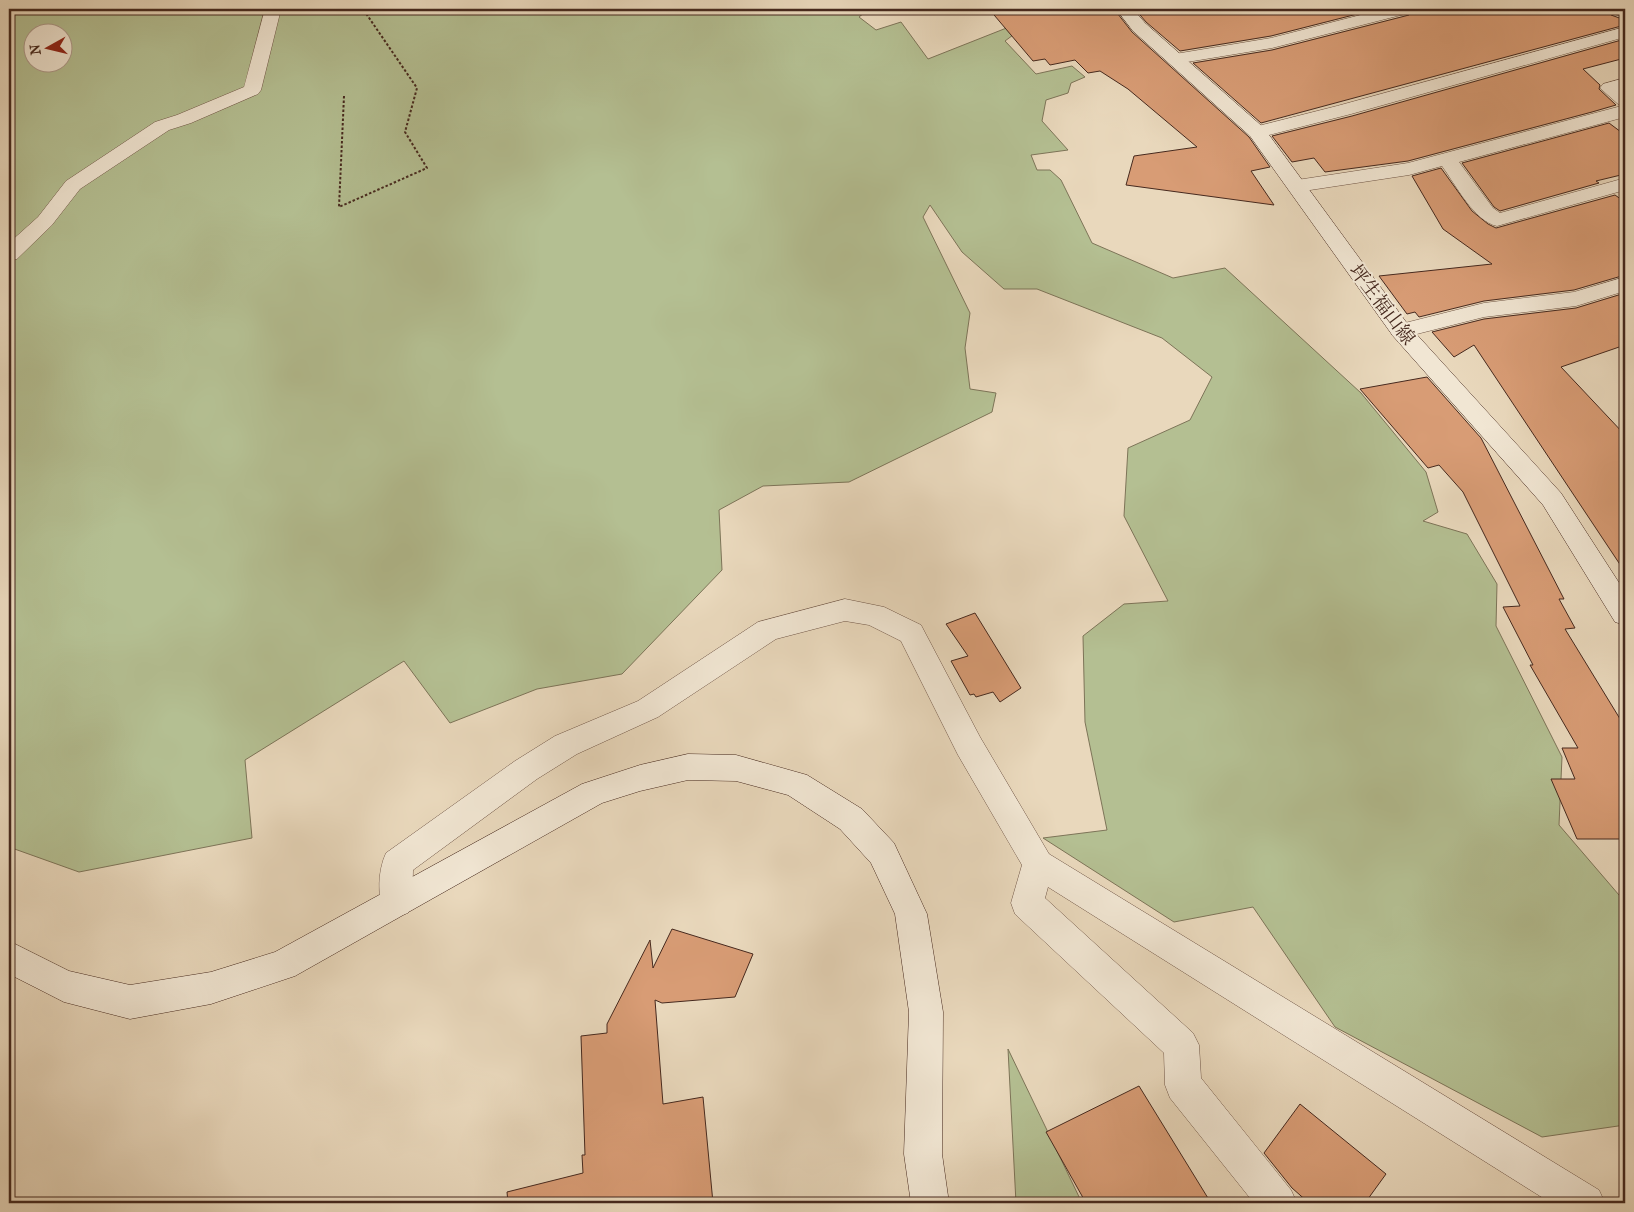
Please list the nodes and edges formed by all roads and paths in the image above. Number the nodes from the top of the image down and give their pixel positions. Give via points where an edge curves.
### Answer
1 (273, 9) edge
2 (363, 9) edge
3 (1124, 9) edge
4 (1403, 9) edge
5 (1618, 9) edge
6 (1625, 12) edge
7 (1625, 32) edge
8 (1175, 59) junction
9 (1625, 83) edge
10 (344, 96) dead end
11 (1625, 100) edge
12 (1625, 111) edge
13 (1257, 132) junction
14 (1448, 159) junction
15 (1625, 184) edge
16 (1297, 186) junction
17 (9, 254) edge
18 (1625, 284) edge
19 (1401, 331) junction
20 (1625, 614) edge
21 (1038, 864) junction
22 (396, 902) junction
23 (9, 957) edge
24 (930, 1203) edge
25 (1278, 1203) edge
26 (1586, 1203) edge

1 - 17 street via 252,90 162,126 73,185 45,221
2 - 10 path via 417,88 405,132 427,168 339,207
3 - 8 street, 坪生福山線
4 - 8 street via 1272,44
5 - 6 street
7 - 13 street
8 - 13 street, 坪生福山線
9 - 11 street via 1609,88
12 - 14 street
13 - 16 street, 坪生福山線
14 - 15 street via 1486,212 1497,220
14 - 16 street via 1409,169
16 - 19 street, 坪生福山線
18 - 19 street via 1576,299 1484,310
19 - 20 street, 坪生福山線 via 1552,499
21 - 22 street via 969,746 911,633 874,615 845,610 768,630 648,709 566,745 526,770 397,864
21 - 25 street via 1027,903 1181,1045 1184,1084
21 - 26 street
22 - 23 street via 282,965 211,988 130,1002 64,986
22 - 24 street via 593,793 640,778 688,767 736,768 796,784 851,819 883,853 911,914 926,1012 923,1154

